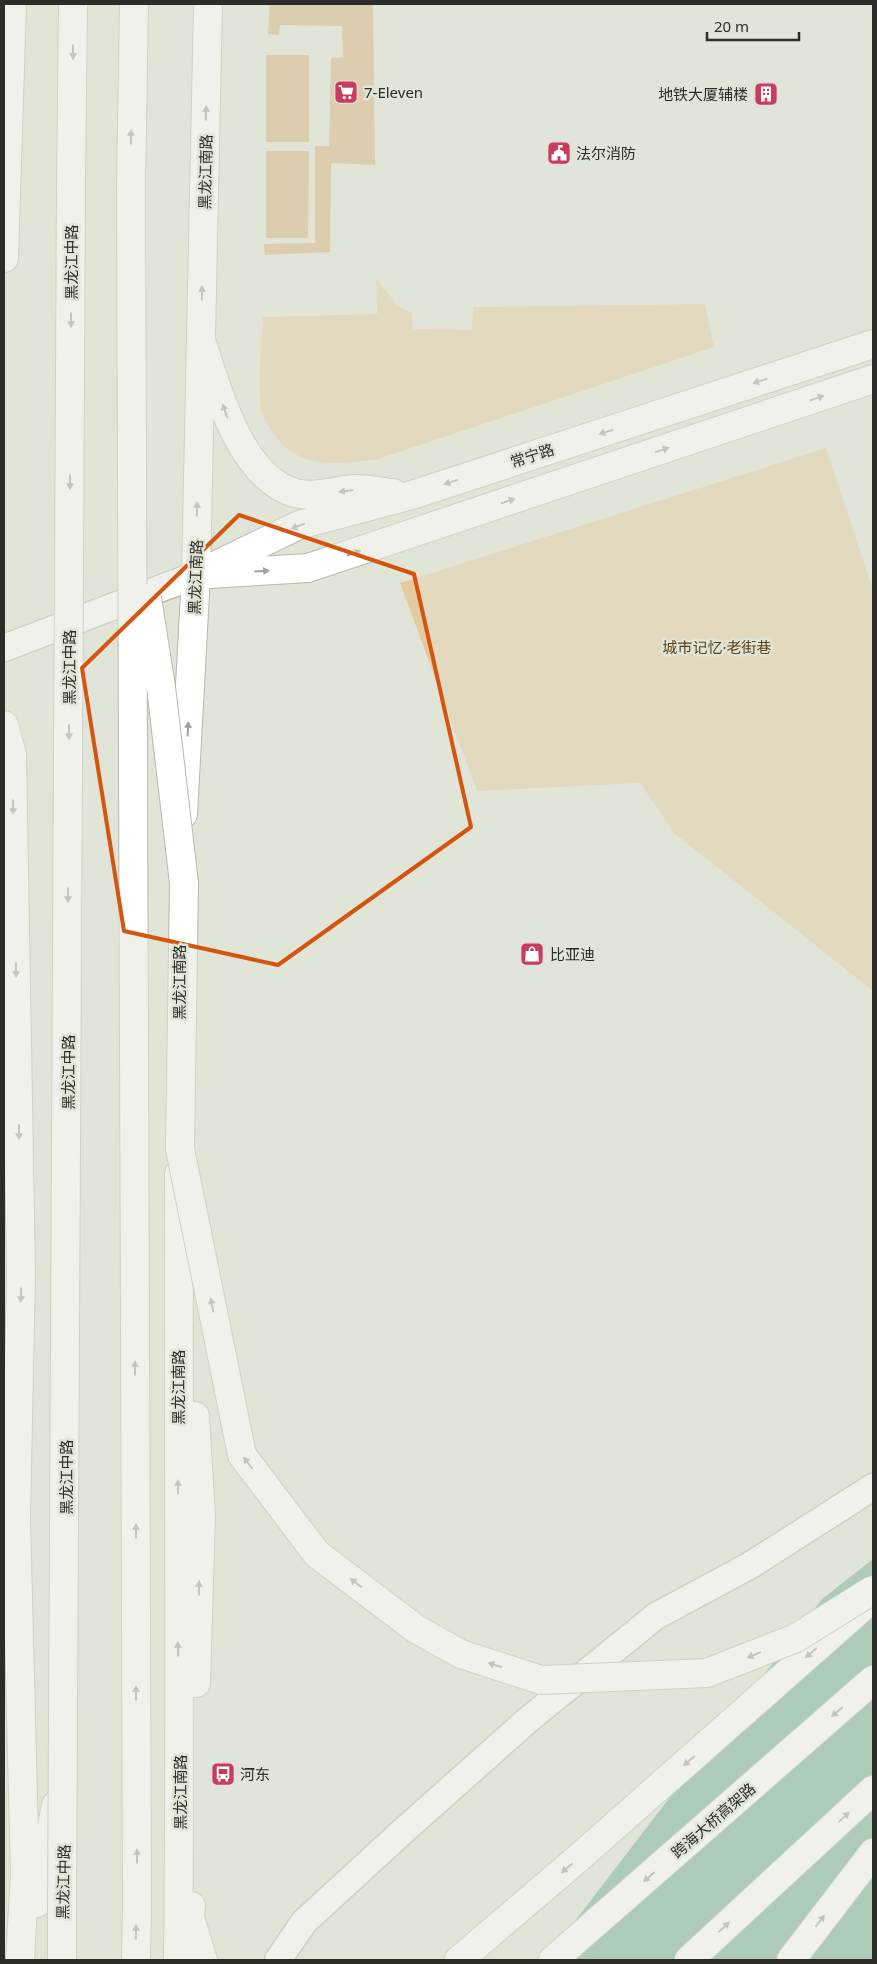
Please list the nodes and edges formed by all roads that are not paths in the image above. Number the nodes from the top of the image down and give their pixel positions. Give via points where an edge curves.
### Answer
1 (12, 4) edge
2 (73, 4) edge
3 (134, 4) edge
4 (208, 4) edge
5 (4, 258) edge
6 (202, 341) junction
7 (873, 344) edge
8 (873, 379) edge
9 (412, 495) junction
10 (133, 515) junction
11 (196, 575) junction
12 (4, 648) edge
13 (4, 725) edge
14 (180, 1148) junction
15 (873, 1487) edge
16 (10, 1518) edge
17 (873, 1590) edge
18 (873, 1598) edge
19 (873, 1680) edge
20 (64, 1757) junction
21 (873, 1790) edge
22 (873, 1853) edge
23 (21, 1960) edge
24 (62, 1960) edge
25 (136, 1960) edge
26 (178, 1960) edge
27 (203, 1960) edge
28 (278, 1960) edge
29 (459, 1960) edge
30 (554, 1960) edge
31 (688, 1960) edge
32 (791, 1960) edge

1 - 5 main road
2 -> 20 main road, 黑龙江中路, bridge
10 -> 3 main road, bridge via 131,186
6 -> 4 main road, 黑龙江南路
9 -> 6 main road via 355,490 295,493 271,480 253,461 228,421
11 -> 6 main road, 黑龙江南路
7 -> 9 main road, 常宁路
11 -> 8 main road via 308,568
9 -> 11 main road, 常宁路 via 299,525
10 - 14 main road, bridge via 161,687 184,883
25 -> 10 main road, bridge
11 - 12 street
26 -> 11 main road, 黑龙江南路 via 179,890
13 -> 16 main road via 12,754 21,1264
17 -> 14 main road, bridge via 796,1638 708,1673 541,1680 461,1654 416,1629 317,1554 242,1455
27 -> 14 main road, bridge via 190,1917 201,1515
15 - 28 street via 749,1566 656,1616 529,1719 402,1832 304,1922
16 - 23 main road via 25,1874
18 -> 29 main road
19 -> 30 main road, 跨海大桥高架路
20 - 23 main road, bridge via 38,1899
20 - 24 main road, 黑龙江中路, bridge
31 -> 21 main road
32 -> 22 main road

